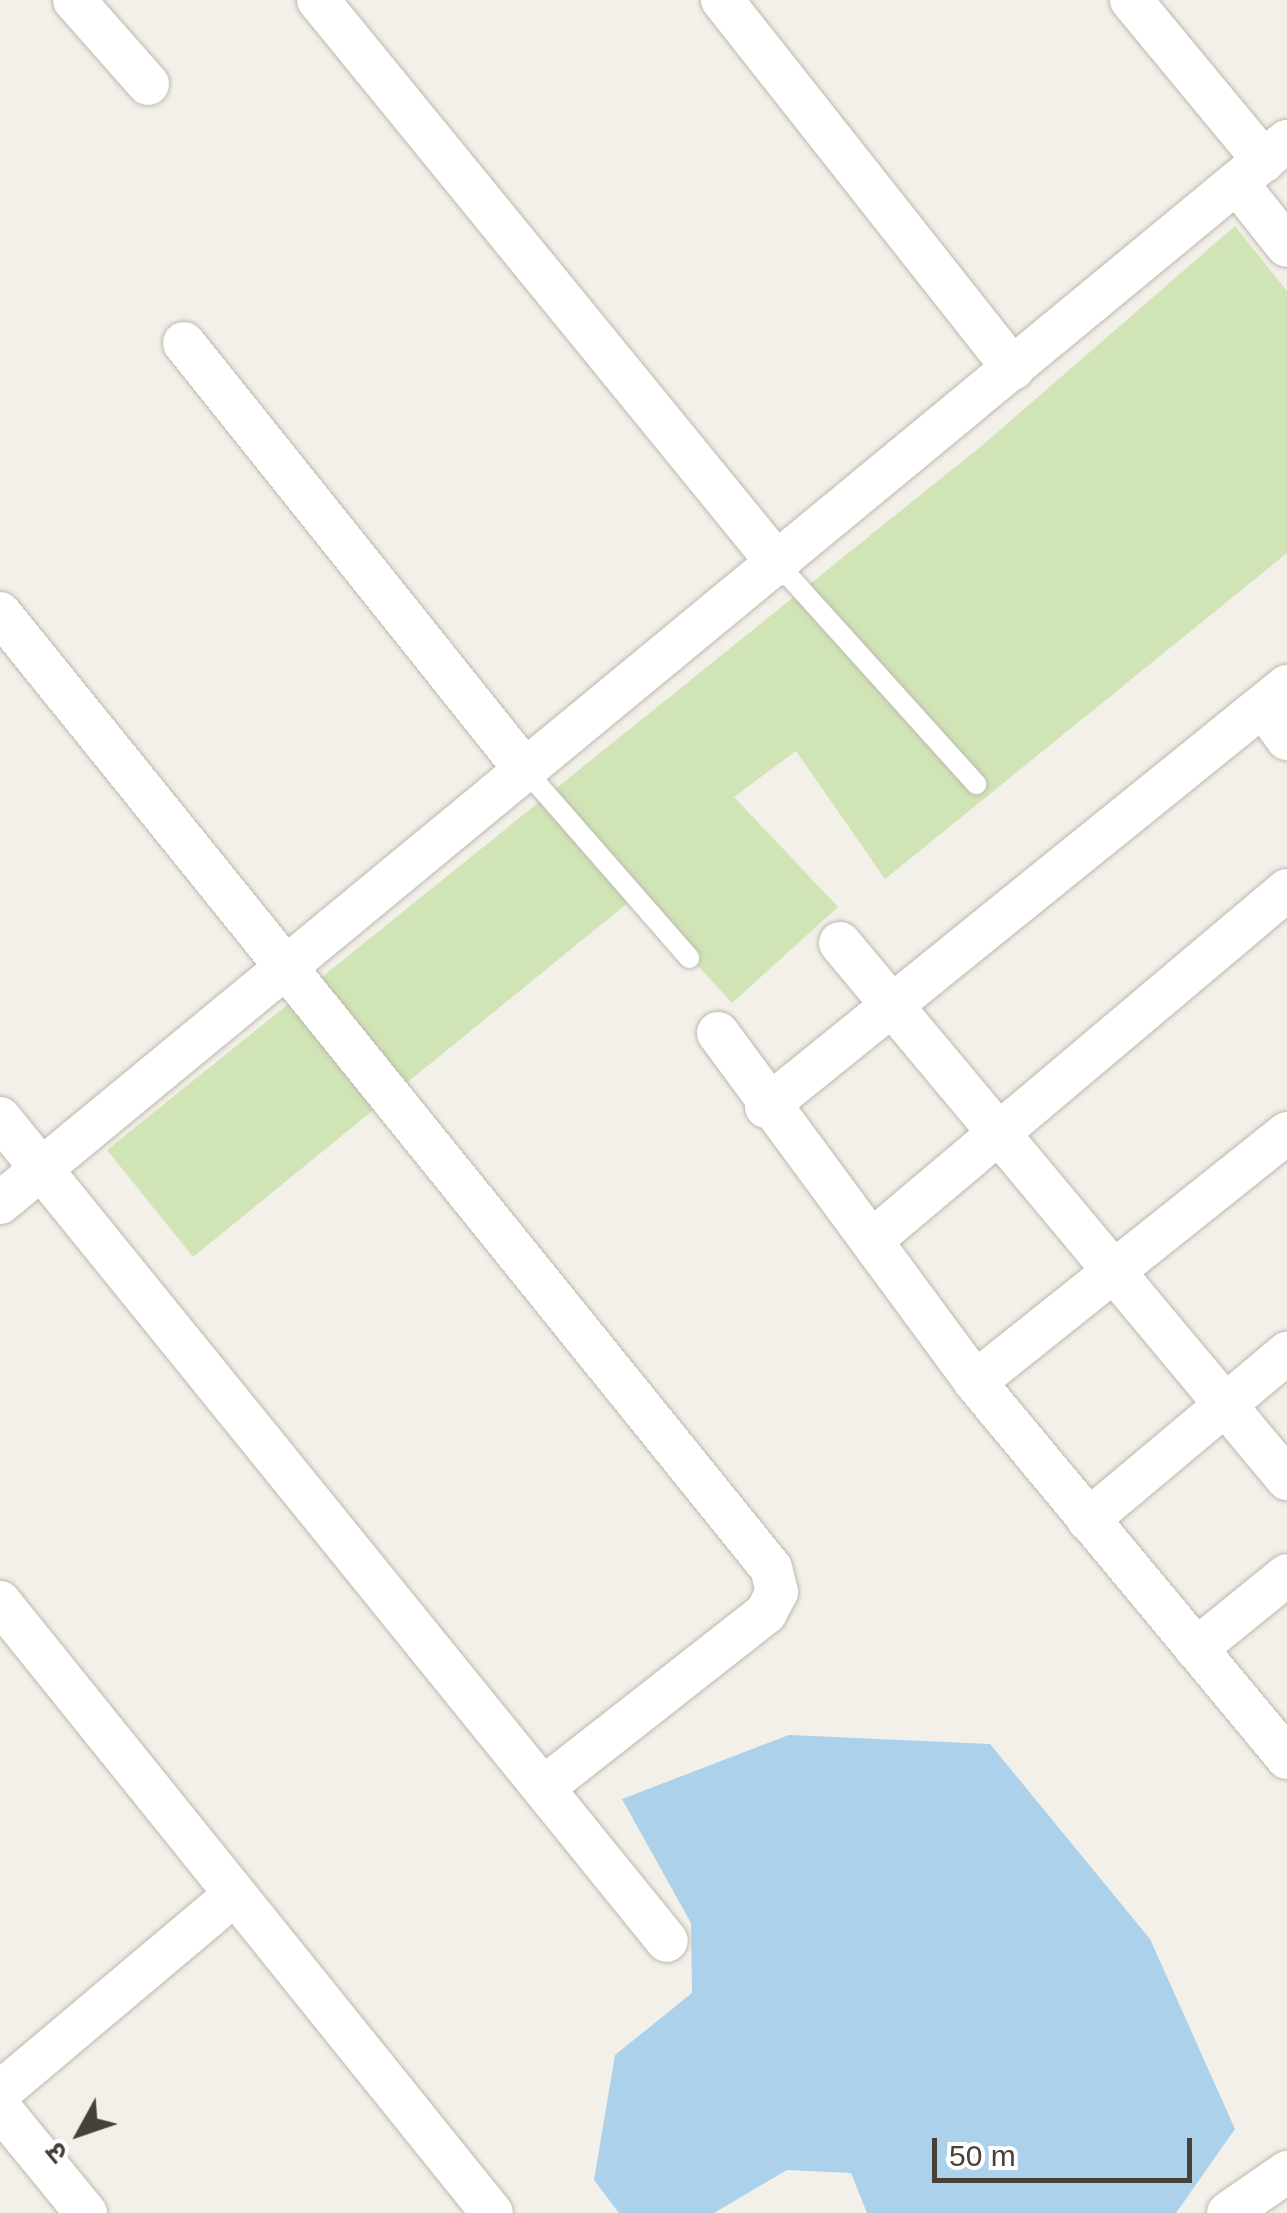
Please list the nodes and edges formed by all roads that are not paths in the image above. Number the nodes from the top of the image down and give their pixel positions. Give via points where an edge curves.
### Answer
1 (74, 0) edge
2 (318, 0) edge
3 (722, 0) edge
4 (1130, 0) edge
5 (148, 84) dead end
6 (1262, 162) edge
7 (1287, 246) edge
8 (184, 343) dead end
9 (1013, 369) junction
10 (779, 566) junction
11 (0, 613) edge
12 (1279, 710) edge
13 (527, 772) junction
14 (976, 784) dead end
15 (1287, 890) edge
16 (840, 944) dead end
17 (689, 958) dead end
18 (286, 966) junction
19 (892, 1006) junction
20 (718, 1033) dead end
21 (766, 1107) junction
22 (0, 1118) edge
23 (1287, 1132) edge
24 (998, 1134) junction
25 (43, 1170) junction
26 (0, 1202) edge
27 (872, 1240) junction
28 (1114, 1271) junction
29 (1287, 1352) edge
30 (975, 1382) junction
31 (1224, 1404) junction
32 (1287, 1479) edge
33 (1088, 1520) junction
34 (1287, 1575) edge
35 (0, 1602) edge
36 (1196, 1649) junction
37 (1287, 1758) edge
38 (543, 1788) junction
39 (235, 1894) junction
40 (667, 1941) dead end
41 (0, 2092) edge
42 (0, 2108) edge
43 (1287, 2172) edge
44 (86, 2213) edge
45 (492, 2213) edge
46 (1228, 2213) edge

1 - 5 street
2 - 10 street
3 - 9 street
4 - 6 street
6 - 7 street
6 - 9 street
8 - 13 street
9 - 10 street
10 - 13 street
10 - 14 lane
11 - 18 street
12 - 19 street
13 - 17 lane
13 - 18 street
15 - 24 street
16 - 19 street
18 - 25 street
18 - 38 street via 771,1568 777,1592 766,1614
19 - 21 street
19 - 24 street
20 - 21 street
21 - 27 street
22 - 25 street
23 - 28 street
24 - 27 street
24 - 28 street
25 - 26 street
25 - 38 street
27 - 30 street
28 - 30 street
28 - 31 street
29 - 31 street
30 - 33 street
31 - 32 street
31 - 33 street
33 - 36 street
34 - 36 street
35 - 39 street
36 - 37 street
38 - 40 street
39 - 41 street
39 - 45 street
42 - 44 street
43 - 46 street

